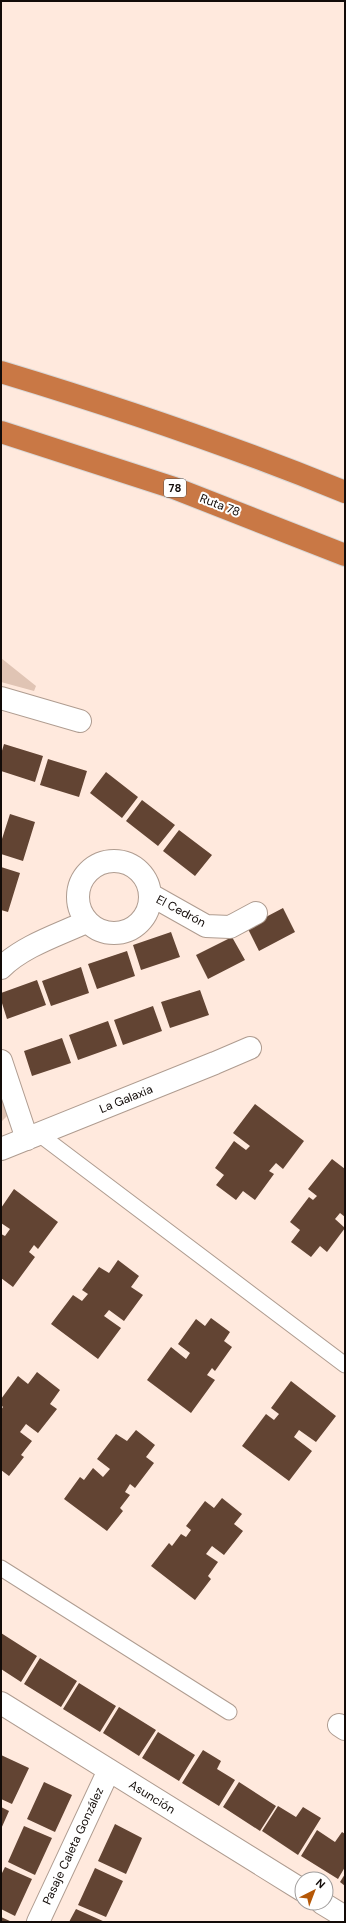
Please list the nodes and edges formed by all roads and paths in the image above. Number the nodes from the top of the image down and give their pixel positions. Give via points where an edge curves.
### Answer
1 (1, 372) edge
2 (1, 432) edge
3 (345, 492) edge
4 (345, 555) edge
5 (1, 698) edge
6 (80, 721) dead end
7 (151, 895) junction
8 (256, 912) dead end
9 (86, 922) junction
10 (1, 968) edge
11 (250, 1048) dead end
12 (1, 1061) edge
13 (33, 1137) junction
14 (1, 1149) edge
15 (345, 1365) edge
16 (1, 1568) edge
17 (1, 1703) edge
18 (228, 1712) dead end
19 (109, 1770) junction
20 (294, 1885) edge
21 (334, 1910) edge
22 (345, 1917) edge
23 (38, 1922) edge

1 - 3 highway via 94,400 211,440
2 - 4 highway, Ruta 78 / 78 via 174,488
5 - 6 street
7 - 8 street, El Cedrón via 206,926 230,927
7 - 9 street via 150,906 144,918 136,927 124,932 105,933
7 - 9 street via 147,882 130,864 112,861 100,864 83,877 79,889 78,902
9 - 10 street via 32,947
11 - 13 street, La Galaxia
12 - 13 street
13 - 14 street, La Galaxia
13 - 15 lane
16 - 18 lane
17 - 19 street, Asunción
19 - 20 street, Asunción
19 - 23 street, Pasaje Caleta González
21 - 22 street

